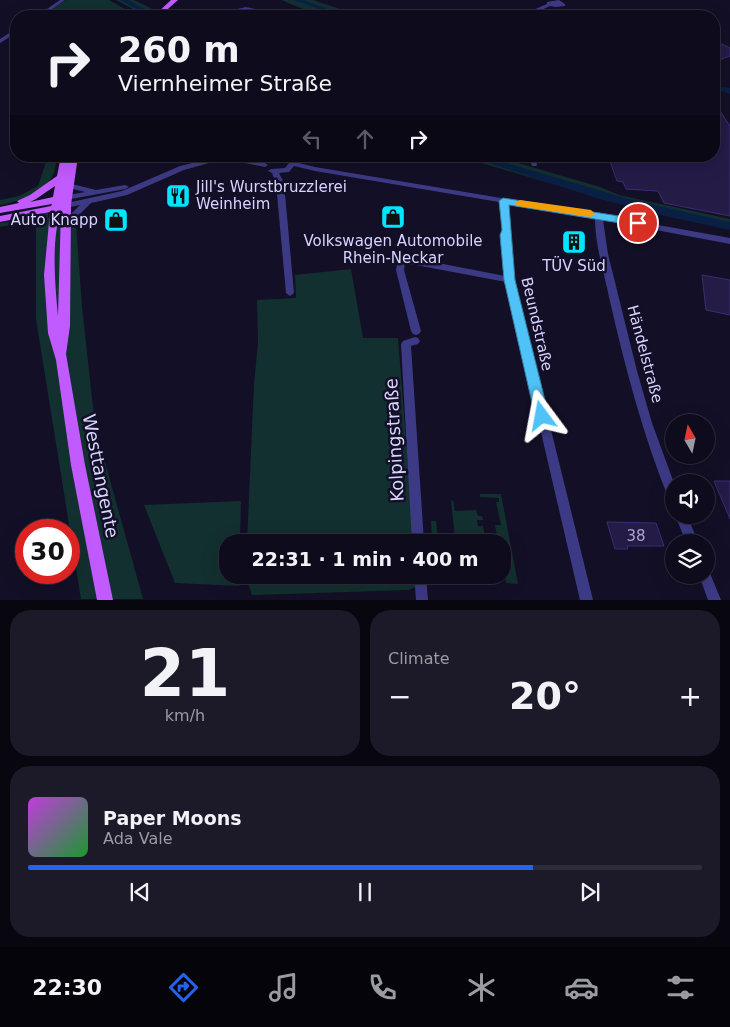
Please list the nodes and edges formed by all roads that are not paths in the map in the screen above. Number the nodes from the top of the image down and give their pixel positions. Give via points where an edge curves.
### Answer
1 (63, 0) edge
2 (175, 0) edge
3 (568, 0) edge
4 (48, 10) edge
5 (163, 10) edge
6 (236, 10) edge
7 (253, 10) edge
8 (537, 10) edge
9 (64, 162) edge
10 (73, 162) edge
11 (186, 162) edge
12 (205, 162) edge
13 (270, 162) edge
14 (286, 163) edge
15 (60, 178) junction
16 (68, 185) junction
17 (103, 192) junction
18 (503, 201) junction
19 (89, 202) junction
20 (60, 203) junction
21 (1, 213) edge
22 (24, 214) junction
23 (599, 215) junction
24 (58, 224) junction
25 (730, 241) edge
26 (510, 280) junction
27 (290, 294) dead end
28 (665, 474) edge
29 (418, 534) edge
30 (421, 584) edge
31 (709, 584) edge
32 (106, 600) edge
33 (422, 600) edge
34 (587, 600) edge
35 (715, 600) edge

1 - 4 street
2 - 5 main road
3 - 8 street via 560,2 563,5 560,6 550,4
6 - 7 street
9 - 15 main road, Westtangente
10 - 16 main road, Westtangente
11 - 17 street via 136,184
12 - 19 street via 182,168 137,189
13 - 14 street via 268,170
14 - 18 street
14 - 27 street via 280,183
15 - 20 main road, Westtangente
15 - 21 main road via 33,197
16 - 17 street
16 - 20 main road, Westtangente
17 - 20 street
18 - 23 street
18 - 26 street, Beundstraße
19 - 20 street
19 - 24 street
20 - 21 main road
20 - 22 main road
20 - 24 main road, Westtangente
21 - 22 main road
22 - 24 main road
23 - 25 street
23 - 28 street, Händelstraße via 608,276 625,351
24 - 32 main road, Westtangente via 65,315 62,360 78,466
26 - 29 street, Kolpingstraße via 402,259 400,270 415,336 406,344
26 - 34 street, Beundstraße
30 - 33 street
31 - 35 street

